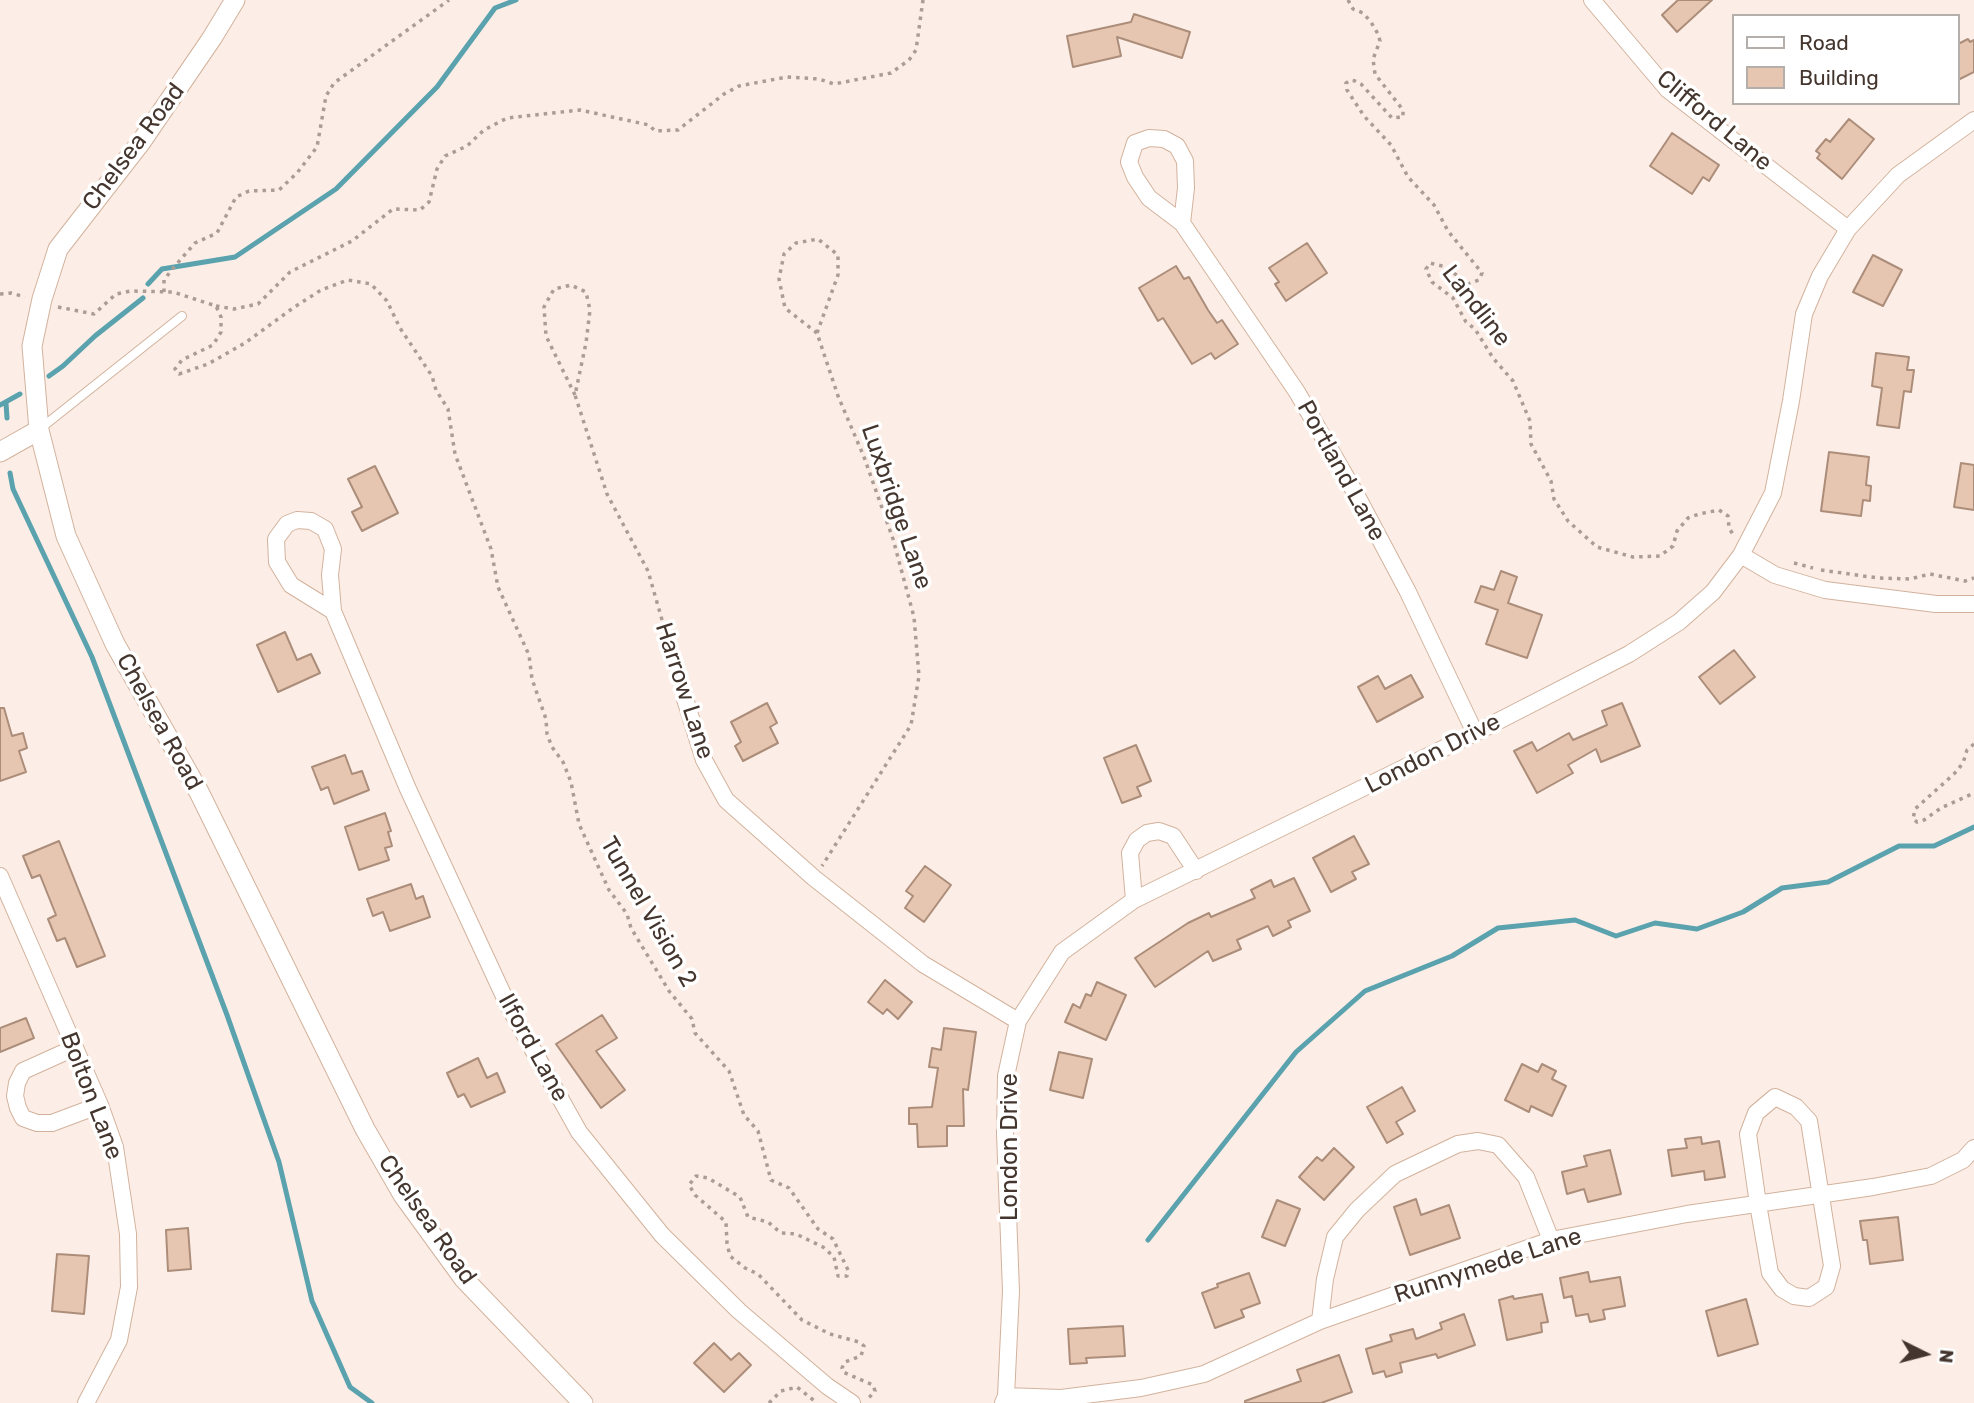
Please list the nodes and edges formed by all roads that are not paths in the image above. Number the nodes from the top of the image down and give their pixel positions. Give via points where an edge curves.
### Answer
1 (235, 0) edge
2 (1592, 0) edge
3 (1974, 120) edge
4 (1182, 223) junction
5 (1848, 229) junction
6 (182, 316) dead end
7 (39, 430) junction
8 (0, 452) edge
9 (1740, 548) junction
10 (1974, 604) edge
11 (333, 611) junction
12 (685, 699) road end
13 (1475, 733) junction
14 (1196, 871) junction
15 (0, 876) edge
16 (1134, 901) junction
17 (1018, 1021) junction
18 (74, 1048) junction
19 (100, 1105) junction
20 (1974, 1148) edge
21 (1820, 1194) junction
22 (1758, 1204) junction
23 (1551, 1240) junction
24 (1320, 1321) junction
25 (1004, 1400) edge
26 (859, 1402) edge
27 (86, 1403) edge
28 (583, 1403) edge

1 - 7 street, Chelsea Road via 141,142 58,249 32,346
2 - 5 street, Clifford Lane via 1668,90
3 - 5 street, London Drive via 1898,175
4 - 4 street, Portland Lane via 1149,198 1135,177 1129,162 1136,144 1149,138 1177,146 1185,161
4 - 13 street, Portland Lane via 1297,392 1357,496
5 - 9 street, London Drive via 1804,314 1773,493
6 - 7 lane
7 - 8 street
7 - 28 street, Chelsea Road via 66,536 115,644 199,792 365,1129 403,1195 464,1279
9 - 10 street via 1774,575 1825,590
9 - 13 street, London Drive via 1713,592 1679,622 1629,654
11 - 11 street, Ilford Lane via 291,585 277,562 276,539 287,524 311,521 325,529 333,549
11 - 26 street, Ilford Lane via 408,789 508,1005 579,1132 662,1235 739,1311 827,1386
12 - 17 street, Harrow Lane via 704,760 726,800 814,878 923,964
13 - 14 street, London Drive
14 - 16 street, London Drive
14 - 16 street via 1173,836 1146,833 1130,853
15 - 18 street, Bolton Lane
16 - 17 street, London Drive via 1062,952
17 - 25 street, London Drive via 1006,1076 1011,1291
18 - 19 street, Bolton Lane
18 - 19 street via 23,1071 15,1096 18,1108 23,1118 52,1123
19 - 27 street, Bolton Lane via 115,1147 128,1234 129,1287 119,1340
20 - 21 street, Runnymede Lane via 1964,1160 1931,1176
21 - 22 street, Runnymede Lane
21 - 22 street via 1832,1266 1826,1287 1809,1298 1782,1289 1770,1273
21 - 22 street via 1809,1121 1796,1107 1775,1097 1756,1113 1748,1134
22 - 23 street, Runnymede Lane
23 - 24 street, Runnymede Lane
23 - 24 street via 1526,1177 1498,1145 1458,1144 1395,1174 1356,1210 1335,1237
24 - 25 street, Runnymede Lane via 1204,1374 1141,1388

